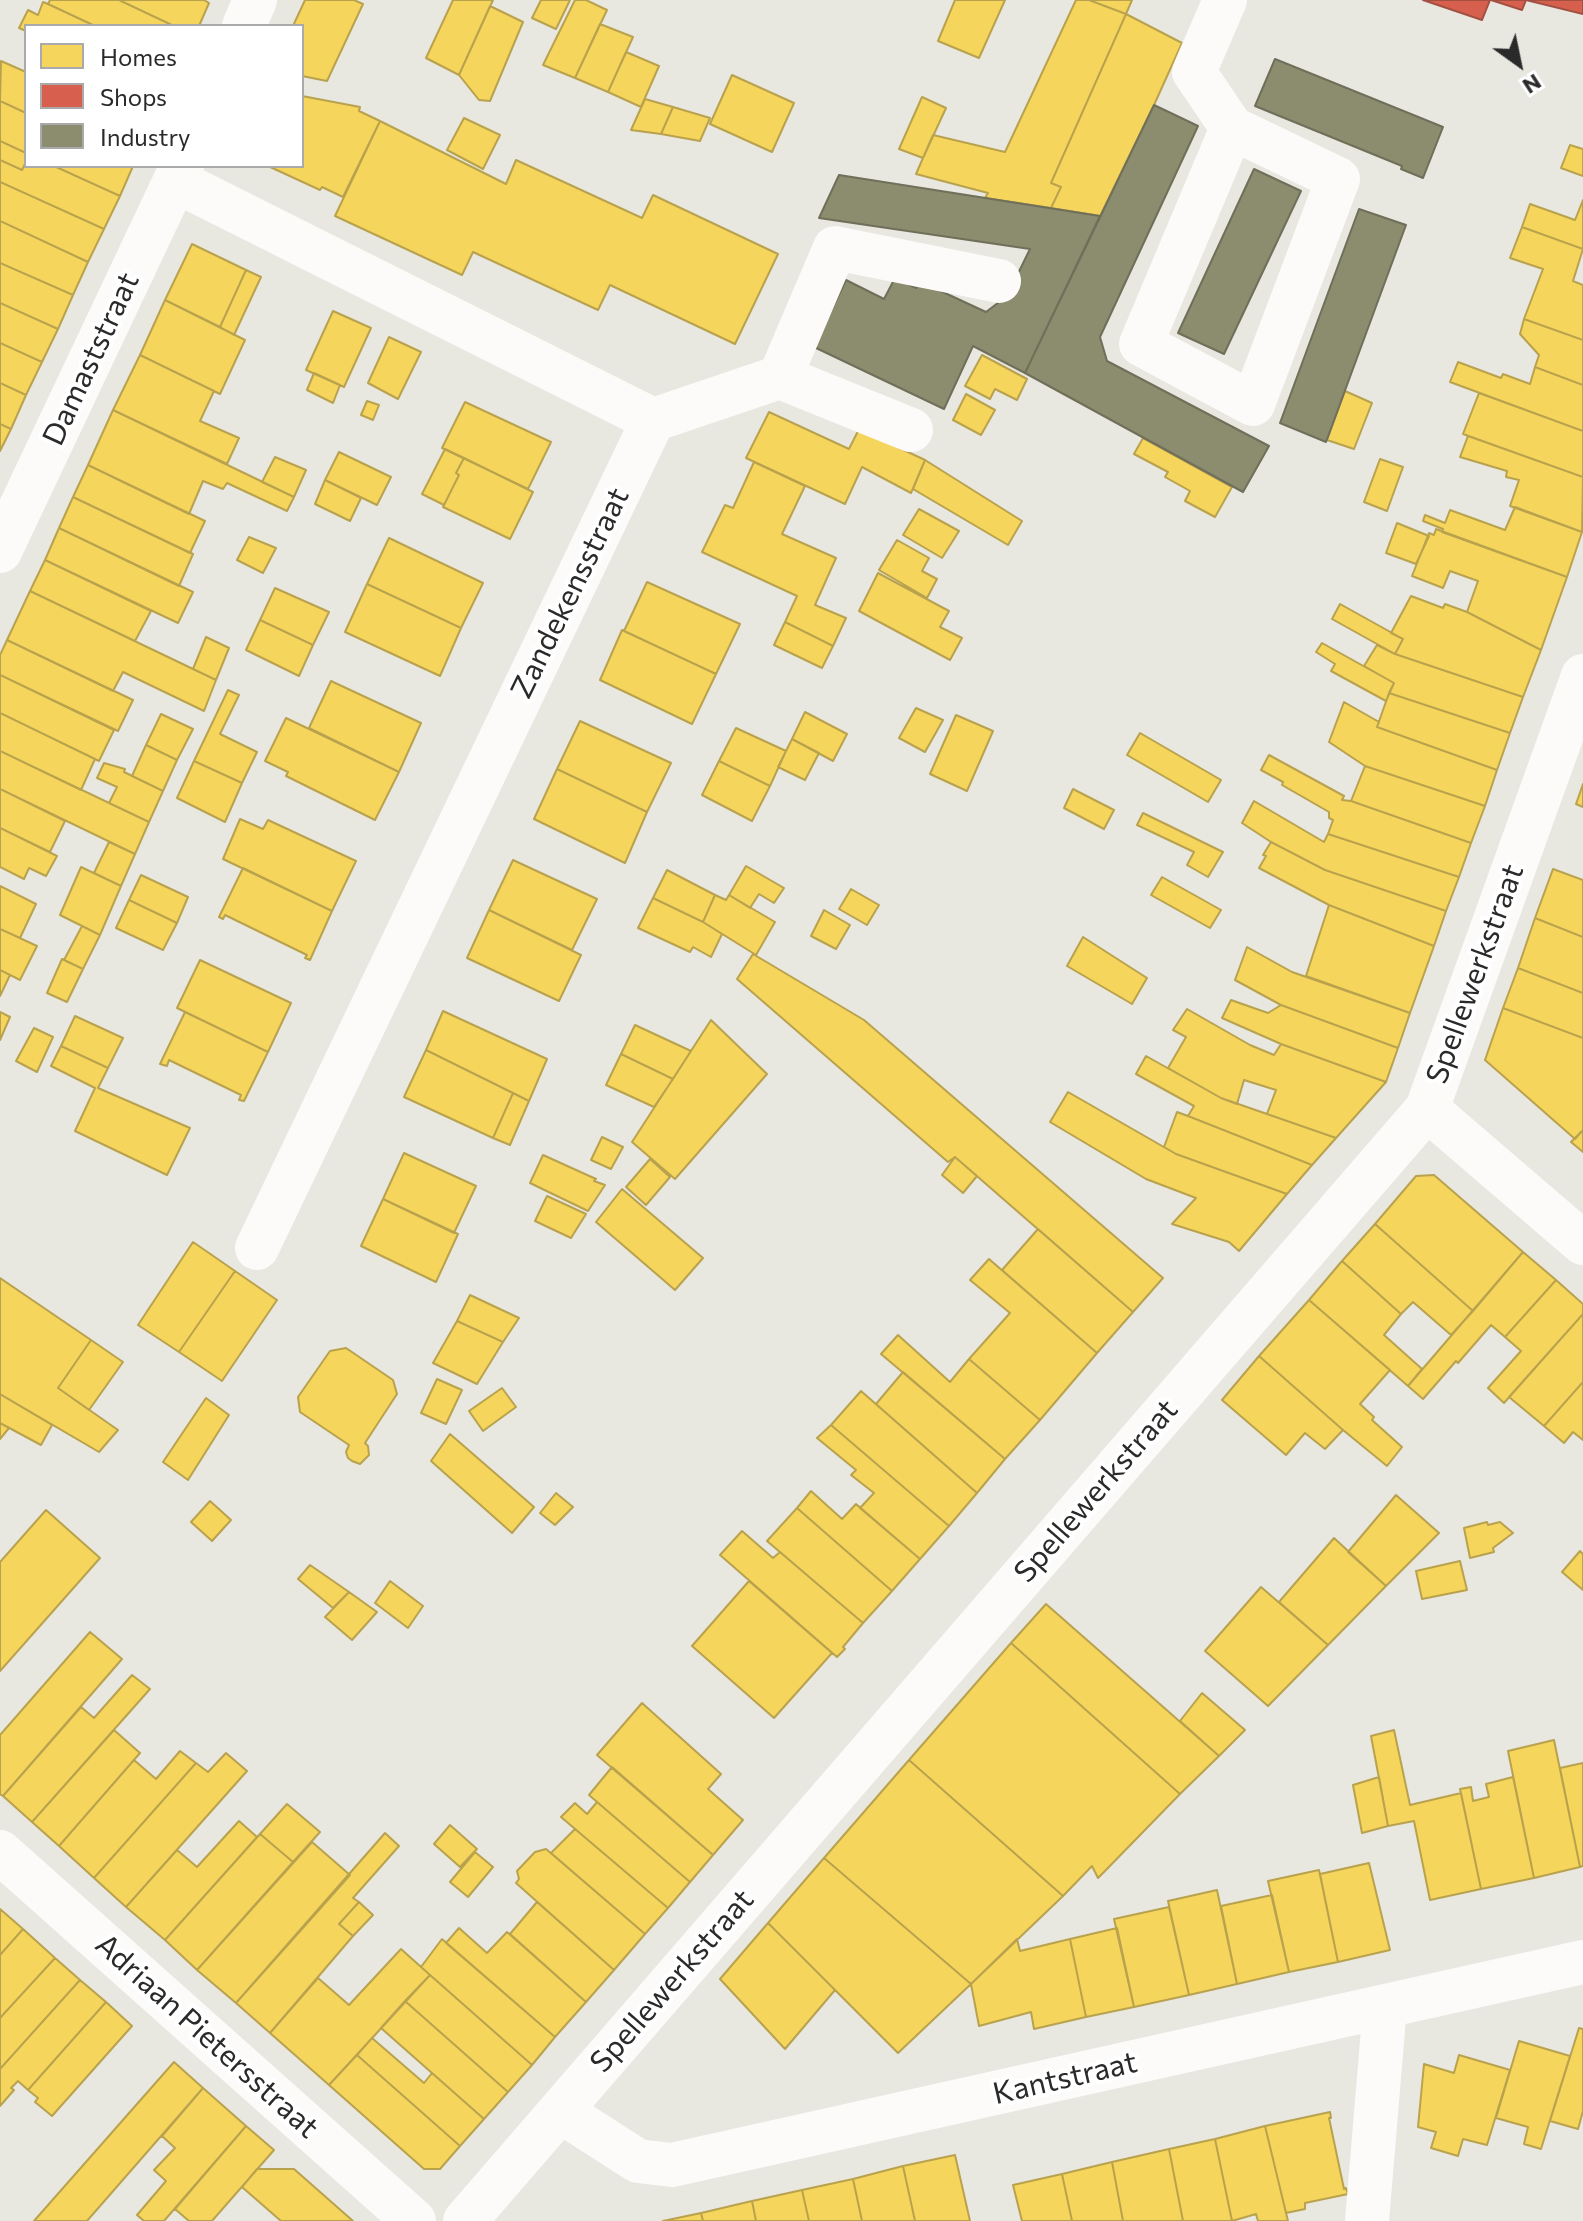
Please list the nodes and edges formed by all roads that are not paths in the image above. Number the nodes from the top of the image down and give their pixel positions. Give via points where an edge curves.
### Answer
1 (255, 0) edge
2 (1225, 0) edge
3 (245, 24) edge
4 (1232, 128) junction
5 (179, 174) edge
6 (999, 281) dead end
7 (780, 377) junction
8 (653, 420) junction
9 (911, 430) dead end
10 (0, 551) edge
11 (1583, 676) edge
12 (1427, 1109) junction
13 (1583, 1243) edge
14 (257, 1248) dead end
15 (0, 1852) edge
16 (1583, 1962) edge
17 (1385, 2006) junction
18 (560, 2111) junction
19 (414, 2221) edge
20 (465, 2221) edge
21 (1367, 2221) edge

1 - 3 street
2 - 4 street via 1194,72
4 - 4 street via 1141,344 1253,404 1338,179
5 - 8 street
5 - 10 street, Damaststraat
6 - 7 street via 835,248
7 - 8 street
7 - 9 street
8 - 14 street, Zandekensstraat
11 - 12 street, Spellewerkstraat
12 - 13 street
12 - 18 street, Spellewerkstraat
15 - 19 street, Adriaan Pietersstraat
16 - 17 street, Kantstraat
17 - 18 street, Kantstraat via 672,2165 638,2161
17 - 21 street
18 - 20 street, Spellewerkstraat

